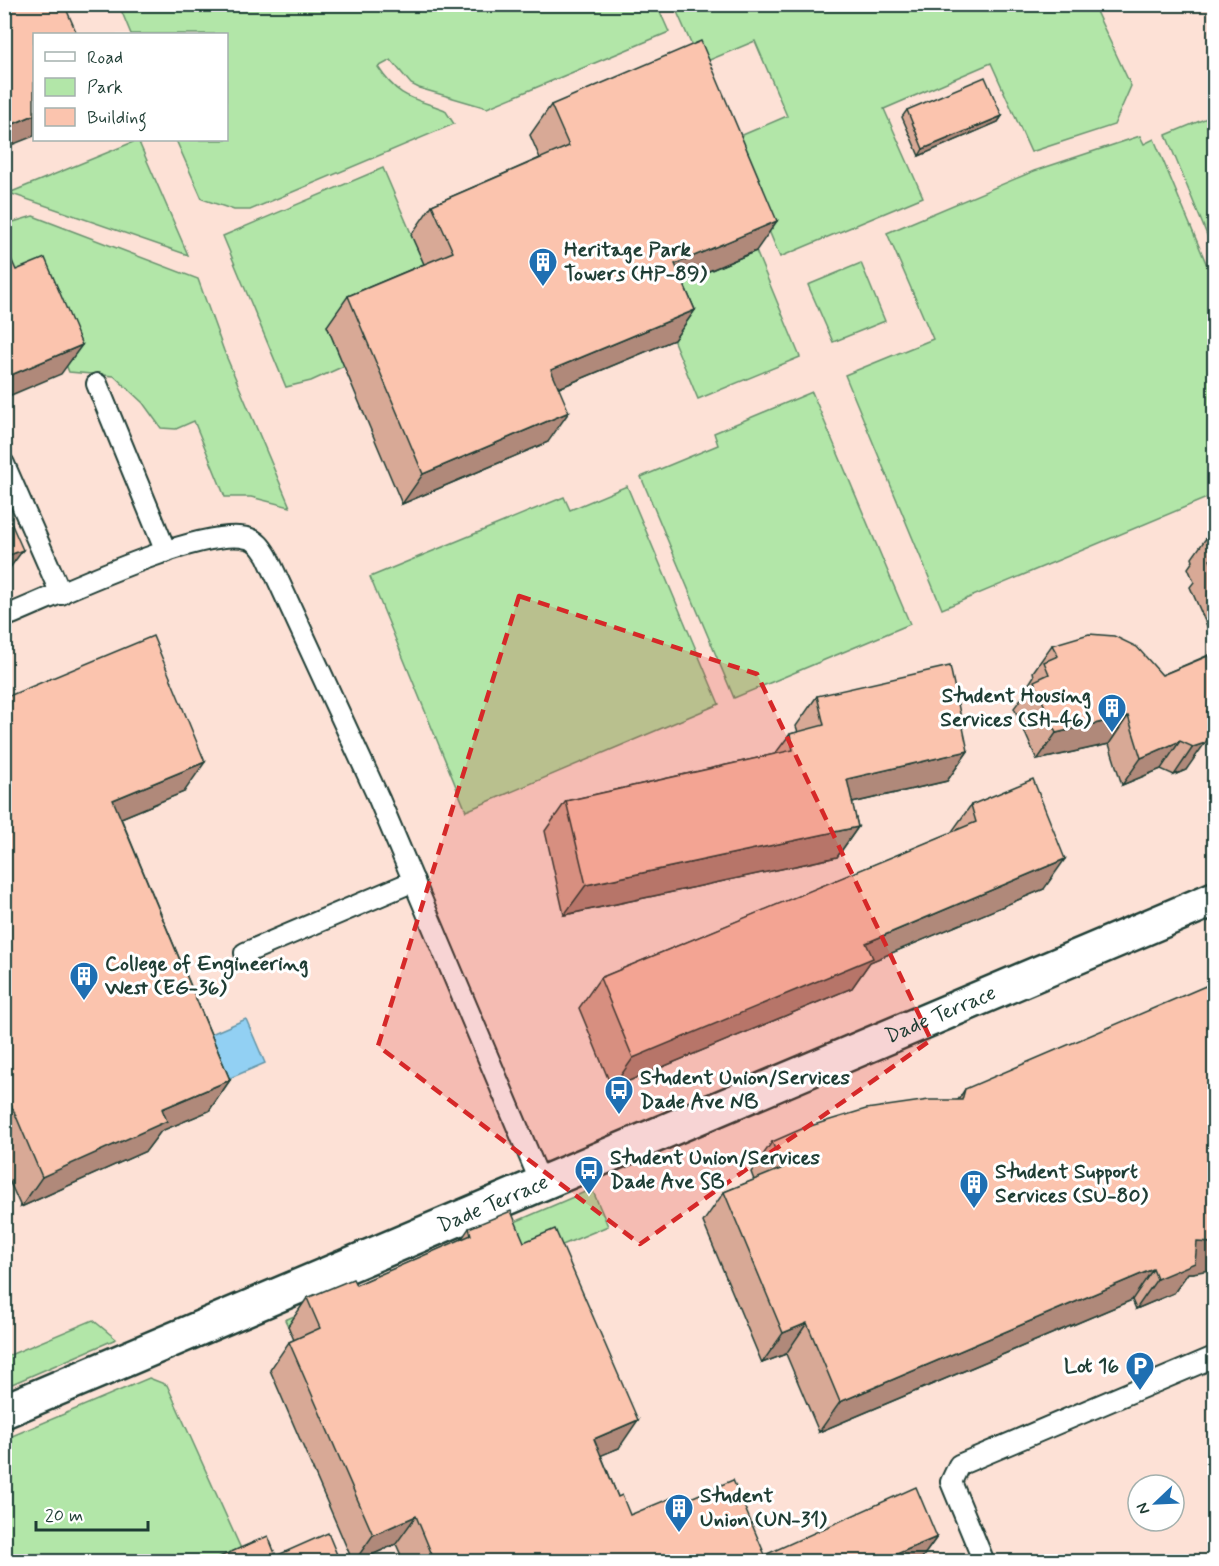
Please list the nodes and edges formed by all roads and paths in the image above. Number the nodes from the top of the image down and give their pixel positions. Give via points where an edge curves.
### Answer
1 (97, 384) dead end
2 (4, 464) edge
3 (166, 552) junction
4 (61, 594) junction
5 (4, 617) edge
6 (414, 881) junction
7 (1215, 899) edge
8 (245, 953) dead end
9 (541, 1183) junction
10 (1215, 1357) edge
11 (4, 1412) edge
12 (984, 1562) edge

1 - 3 lane
2 - 4 lane
3 - 4 lane
3 - 6 lane via 212,537 248,538 258,543
4 - 5 lane
6 - 8 lane
6 - 9 lane
7 - 9 street, Dade Terrace
9 - 11 street, Dade Terrace
10 - 12 lane via 959,1465 951,1482

